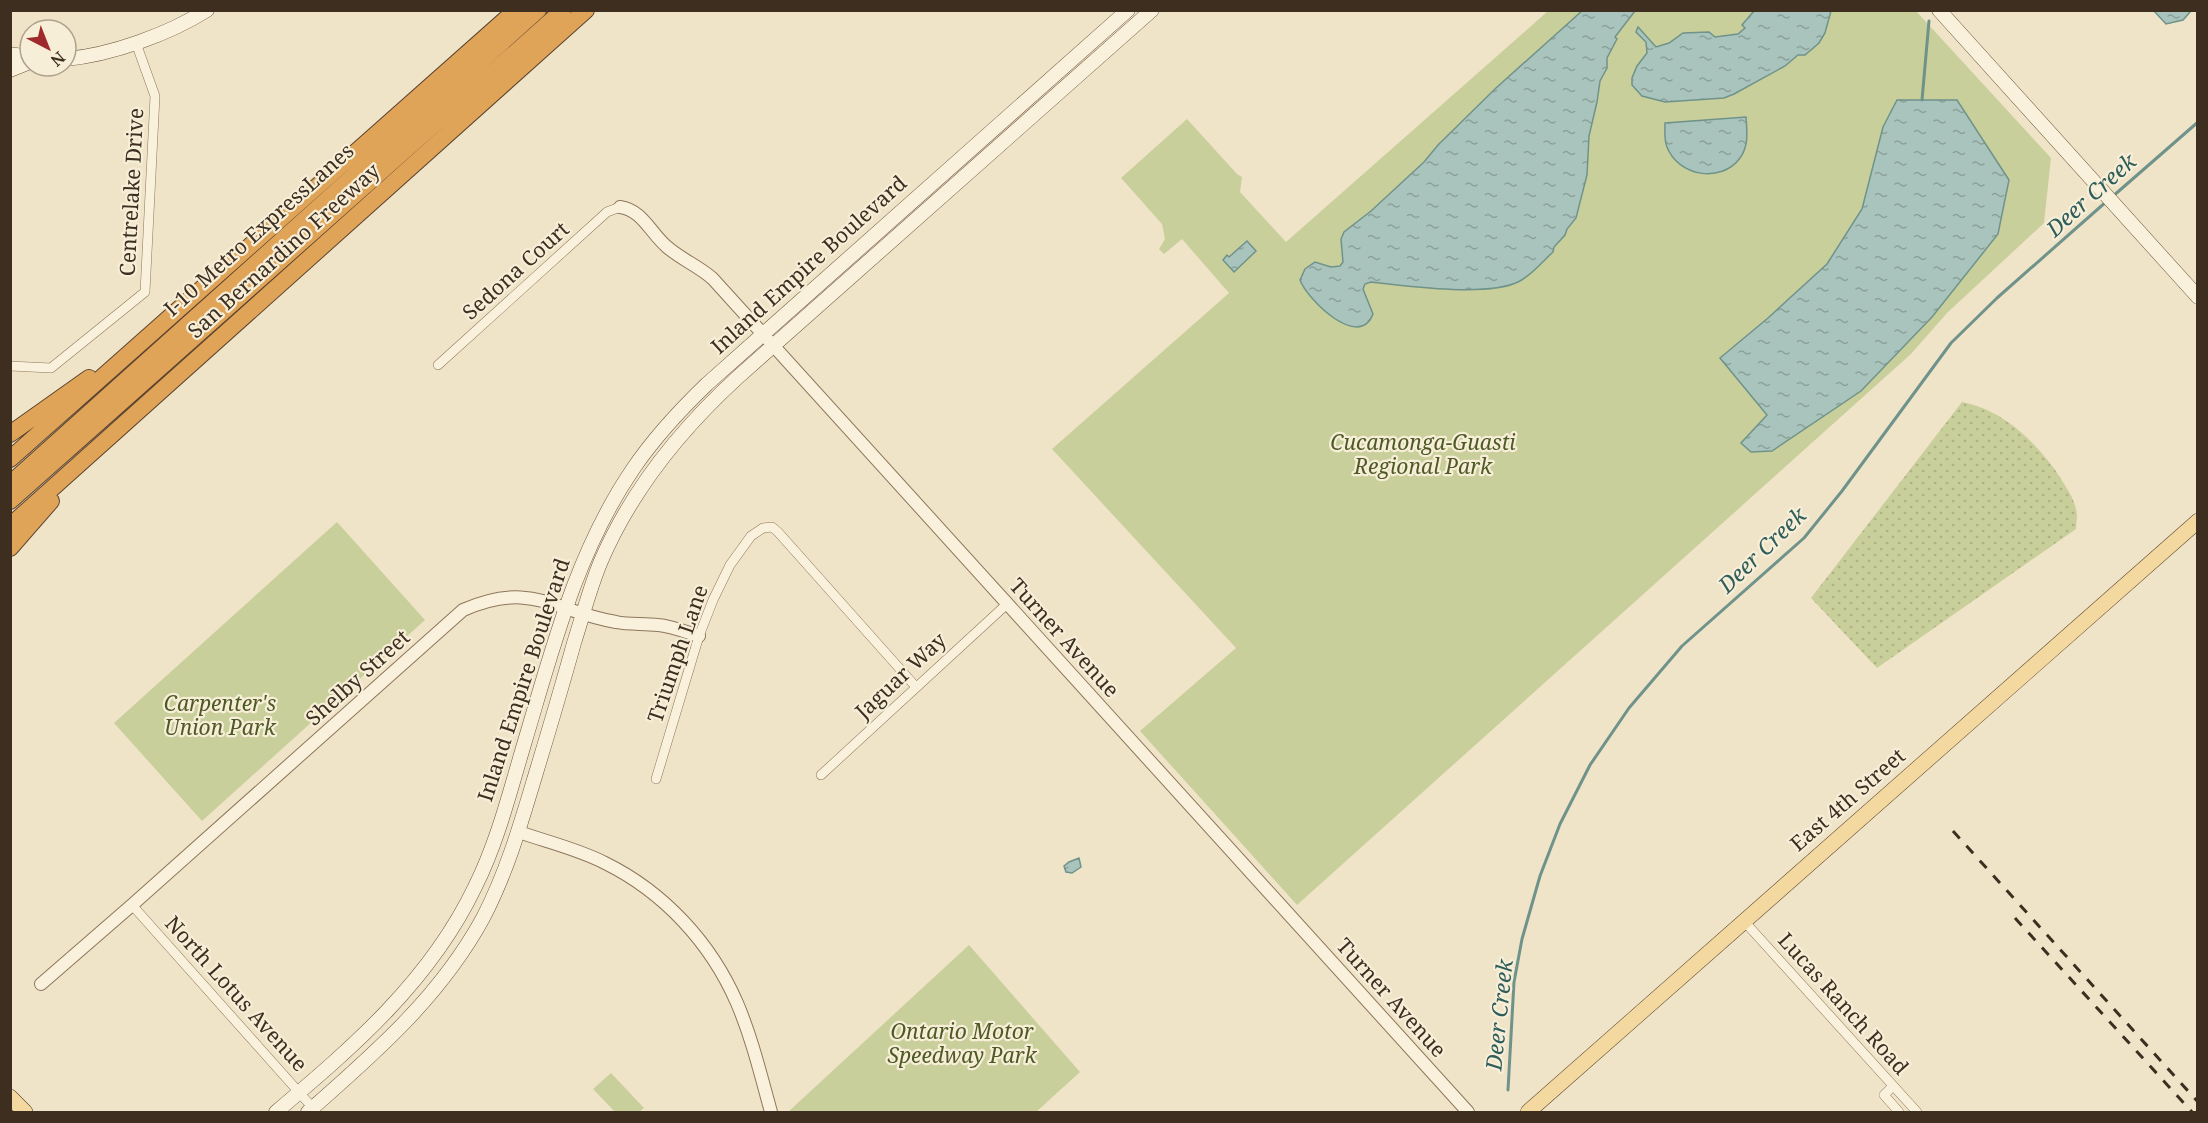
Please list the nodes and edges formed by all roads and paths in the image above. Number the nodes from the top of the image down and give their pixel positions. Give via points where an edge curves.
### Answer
1 (207, 10) edge
2 (516, 10) edge
3 (538, 10) edge
4 (563, 10) edge
5 (586, 10) edge
6 (1128, 10) edge
7 (1152, 10) edge
8 (1939, 10) edge
9 (136, 43) junction
10 (78, 56) edge
11 (620, 207) joint
12 (2198, 297) edge
13 (763, 333) junction
14 (774, 345) junction
15 (126, 356) junction
16 (438, 365) dead end
17 (10, 366) edge
18 (10, 434) edge
19 (92, 453) junction
20 (10, 459) edge
21 (10, 484) edge
22 (10, 501) edge
23 (2198, 521) edge
24 (10, 526) edge
25 (10, 548) edge
26 (1007, 604) junction
27 (565, 607) junction
28 (584, 612) junction
29 (699, 636) junction
30 (916, 687) junction
31 (820, 775) dead end
32 (656, 779) dead end
33 (501, 826) junction
34 (519, 832) junction
35 (132, 905) junction
36 (1743, 920) junction
37 (41, 984) dead end
38 (1893, 1086) junction
39 (300, 1092) junction
40 (10, 1097) edge
41 (311, 1110) edge
42 (1917, 1112) edge
43 (25, 1113) edge
44 (276, 1113) edge
45 (771, 1113) edge
46 (1468, 1113) edge
47 (1528, 1113) edge
48 (1899, 1113) edge

1 - 9 main road
2 - 15 highway, San Bernardino Freeway
3 - 21 highway, I-10 Metro ExpressLanes
4 - 22 highway, I-10 Metro ExpressLanes
5 - 19 highway, San Bernardino Freeway
6 - 13 main road, Inland Empire Boulevard
7 - 14 main road, Inland Empire Boulevard
8 - 12 main road
9 - 10 main road
9 - 17 street, Centrelake Drive via 155,96 145,292 51,368
11 - 13 street, Turner Avenue via 636,212 667,247 707,273
11 - 16 street, Sedona Court via 607,212
13 - 14 street, Turner Avenue
13 - 27 main road, Inland Empire Boulevard via 691,399 633,469 595,536
14 - 26 street, Turner Avenue
14 - 28 main road, Inland Empire Boulevard via 715,398 669,447 623,516 601,561
15 - 18 highway via 81,382
15 - 20 highway, San Bernardino Freeway
19 - 24 highway, San Bernardino Freeway
19 - 25 highway
23 - 36 main road, East 4th Street
26 - 30 street, Jaguar Way
26 - 46 street, Turner Avenue
27 - 28 street, Shelby Street
27 - 33 main road, Inland Empire Boulevard
27 - 35 street, Shelby Street via 516,596 499,597 463,610
28 - 29 street, Shelby Street via 616,622 660,625
28 - 34 main road, Inland Empire Boulevard
29 - 30 street, Triumph Lane via 730,565 756,531 772,527
29 - 32 street, Triumph Lane
30 - 31 street, Jaguar Way
33 - 34 main road
33 - 39 main road, Inland Empire Boulevard via 454,926 417,980
34 - 41 main road, Inland Empire Boulevard via 483,918 448,973 411,1018
34 - 45 street via 604,862 638,882 684,922 713,960 736,1001
35 - 37 street, Shelby Street
35 - 39 street, North Lotus Avenue
36 - 38 street, Lucas Ranch Road
36 - 47 main road, East 4th Street
38 - 42 street, Lucas Ranch Road
38 - 48 street via 1884,1095
39 - 41 street, North Lotus Avenue
39 - 44 main road, Inland Empire Boulevard
40 - 43 main road

